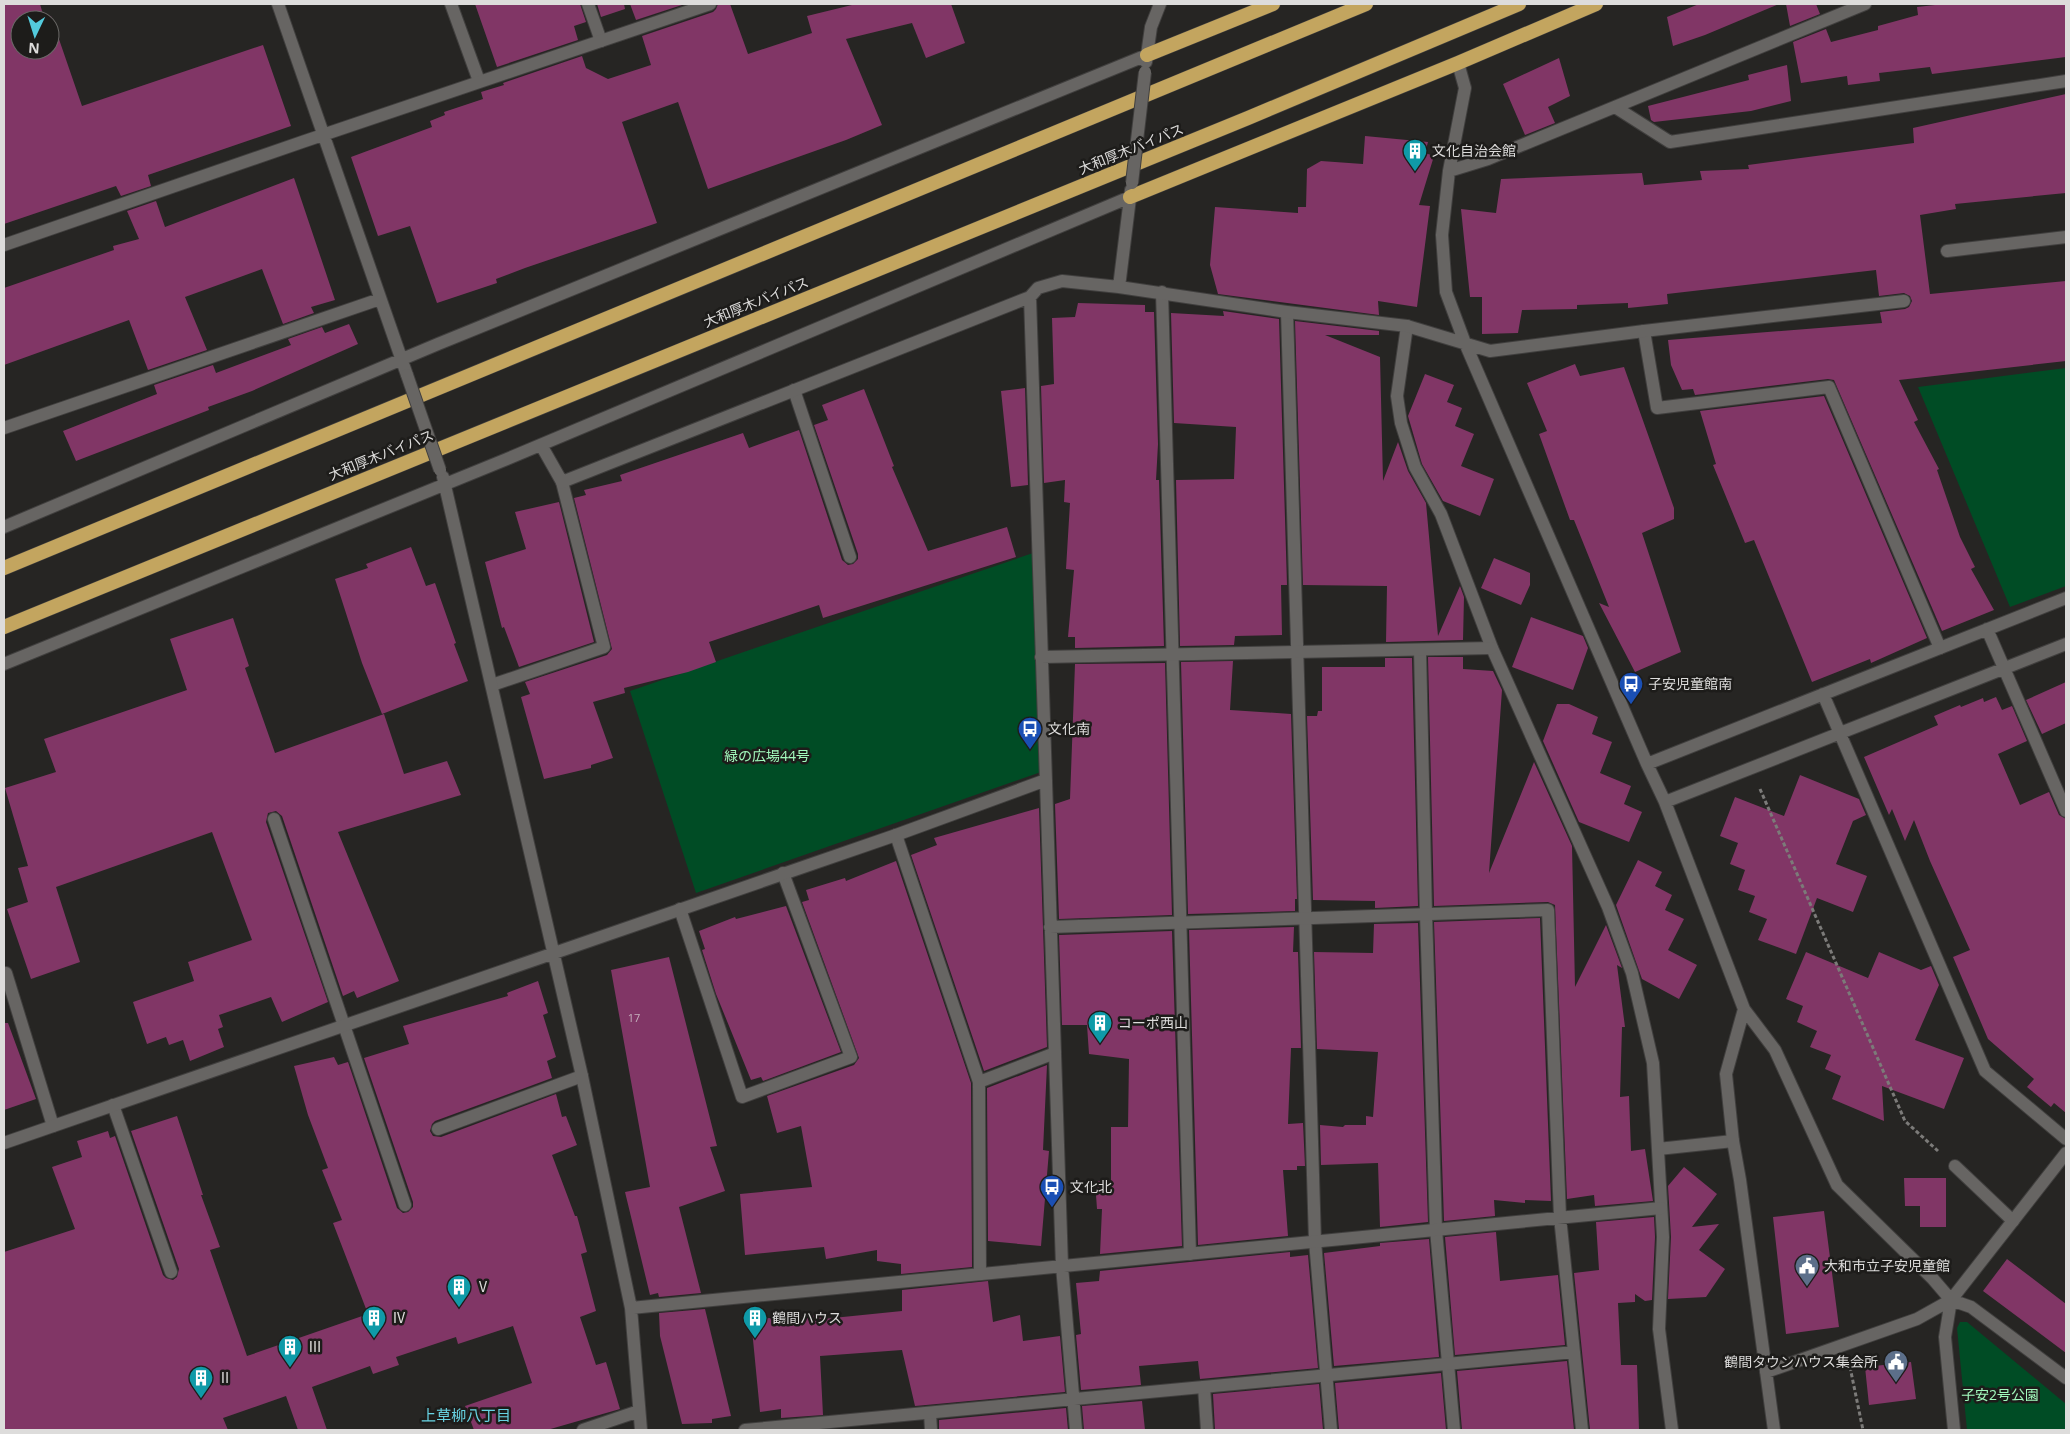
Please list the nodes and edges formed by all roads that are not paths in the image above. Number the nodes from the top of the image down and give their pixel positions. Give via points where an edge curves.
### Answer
1 (278, 4) edge
2 (451, 4) edge
3 (588, 4) edge
4 (710, 4) edge
5 (1160, 4) edge
6 (1273, 4) edge
7 (1366, 4) edge
8 (1519, 4) edge
9 (1596, 4) edge
10 (1865, 4) edge
11 (601, 41) junction
12 (1147, 55) junction
13 (1458, 63) junction
14 (480, 81) junction
15 (2066, 81) edge
16 (1615, 107) junction
17 (323, 134) junction
18 (1449, 171) junction
19 (1131, 190) junction
20 (2066, 237) edge
21 (4, 245) edge
22 (1947, 251) dead end
23 (1119, 287) junction
24 (1162, 292) junction
25 (1030, 298) junction
26 (380, 299) junction
27 (1904, 301) dead end
28 (1287, 312) junction
29 (1407, 326) junction
30 (1644, 331) junction
31 (1465, 344) junction
32 (401, 359) junction
33 (794, 390) junction
34 (4, 428) edge
35 (541, 444) junction
36 (562, 482) junction
37 (445, 483) junction
38 (4, 527) edge
39 (850, 557) dead end
40 (4, 568) edge
41 (2066, 598) edge
42 (4, 627) edge
43 (1987, 629) junction
44 (2066, 644) edge
45 (1492, 648) junction
46 (1940, 648) junction
47 (1420, 650) junction
48 (1296, 652) junction
49 (1173, 654) junction
50 (1041, 657) junction
51 (4, 664) edge
52 (2004, 668) junction
53 (492, 685) junction
54 (1823, 694) junction
55 (1840, 733) junction
56 (1647, 764) junction
57 (1046, 780) junction
58 (1665, 802) junction
59 (2066, 811) edge
60 (274, 819) dead end
61 (896, 835) junction
62 (783, 874) junction
63 (680, 910) junction
64 (1426, 914) junction
65 (1304, 918) junction
66 (1180, 923) junction
67 (1050, 927) junction
68 (554, 953) junction
69 (6, 973) dead end
70 (1744, 1009) junction
71 (346, 1025) junction
72 (1055, 1053) junction
73 (582, 1076) junction
74 (979, 1082) junction
75 (113, 1105) junction
76 (53, 1126) junction
77 (438, 1129) dead end
78 (2066, 1138) edge
79 (1733, 1141) junction
80 (4, 1143) edge
81 (1658, 1149) junction
82 (2066, 1153) edge
83 (1955, 1166) road end
84 (405, 1205) dead end
85 (1661, 1208) junction
86 (1560, 1218) junction
87 (2012, 1221) junction
88 (1436, 1230) junction
89 (1315, 1241) junction
90 (1190, 1254) junction
91 (1062, 1266) junction
92 (171, 1272) dead end
93 (980, 1274) junction
94 (1951, 1300) junction
95 (631, 1308) junction
96 (1574, 1352) junction
97 (1448, 1364) junction
98 (1766, 1372) junction
99 (1326, 1376) junction
100 (2066, 1378) edge
101 (1204, 1387) junction
102 (1073, 1400) junction
103 (640, 1411) junction
104 (930, 1413) junction
105 (793, 1428) edge
106 (583, 1430) edge
107 (641, 1430) edge
108 (745, 1430) edge
109 (931, 1430) edge
110 (1076, 1430) edge
111 (1207, 1430) edge
112 (1331, 1430) edge
113 (1454, 1430) edge
114 (1582, 1430) edge
115 (1672, 1430) edge
116 (1774, 1430) edge
117 (1954, 1430) edge

1 - 17 street
2 - 14 street
3 - 11 street
4 - 11 street
5 - 12 street via 1151,27
6 - 12 highway
7 - 40 highway
8 - 42 highway, 大和厚木バイパス via 1220,130
9 - 13 highway
10 - 16 street
11 - 14 street
12 - 19 street, bridge
12 - 32 street
13 - 18 street via 1464,88
13 - 19 highway
14 - 17 street
15 - 16 street via 1670,142
16 - 18 street via 1488,159
17 - 21 street
17 - 26 street
18 - 31 street via 1442,235 1446,292
19 - 23 street
19 - 35 street
20 - 22 street
23 - 24 street
23 - 25 street via 1062,281 1038,288
24 - 28 street
24 - 49 street
25 - 33 street
25 - 50 street
26 - 32 street
26 - 34 street
27 - 30 street
28 - 29 street
28 - 48 street
29 - 31 street
29 - 45 street via 1397,396 1402,423 1415,467 1441,514
30 - 31 street via 1490,351
30 - 46 street via 1657,408 1829,387
31 - 56 street
32 - 37 street, bridge
32 - 38 street
33 - 36 street
33 - 39 street
35 - 36 street
35 - 37 street
36 - 53 street via 604,647
37 - 51 street
37 - 53 street
41 - 43 street
43 - 46 street
43 - 52 street
44 - 52 street
45 - 47 street
45 - 81 street via 1608,908 1632,973 1653,1063
46 - 54 street
47 - 48 street
47 - 64 street
48 - 49 street
48 - 65 street
49 - 50 street
49 - 66 street
50 - 57 street
52 - 55 street
52 - 59 street
53 - 68 street
54 - 55 street
54 - 56 street
55 - 58 street
55 - 78 street via 1985,1071
56 - 58 street
57 - 61 street
57 - 67 street
58 - 70 street
60 - 71 street
61 - 62 street
61 - 74 street
62 - 63 street
62 - 63 street via 851,1057 742,1097
63 - 68 street
64 - 65 street
64 - 86 street via 1548,910
64 - 88 street
65 - 66 street
65 - 89 street
66 - 67 street
66 - 90 street
67 - 72 street
68 - 71 street
68 - 73 street
69 - 76 street
70 - 79 street via 1726,1074
70 - 94 street via 1775,1050 1837,1185
71 - 75 street
71 - 84 street
72 - 74 street
72 - 91 street
73 - 77 street
73 - 95 street
74 - 93 street
75 - 76 street
75 - 92 street
76 - 80 street
79 - 81 street
79 - 98 street
81 - 85 street
82 - 87 street
83 - 87 street
85 - 86 street
85 - 115 street via 1663,1237 1658,1329
86 - 88 street
86 - 96 street
87 - 94 street
88 - 89 street
88 - 97 street
89 - 90 street
89 - 99 street
90 - 91 street
91 - 93 street
91 - 102 street
93 - 95 street
94 - 98 street via 1917,1319
94 - 100 street via 1971,1307
94 - 117 street via 1944,1337
95 - 103 street
96 - 97 street
96 - 114 street
97 - 99 street
97 - 113 street
98 - 116 street
99 - 101 street
99 - 112 street
101 - 102 street
101 - 111 street
102 - 104 street
102 - 110 street
103 - 106 street
103 - 107 street
104 - 105 street
104 - 109 street
105 - 108 street

